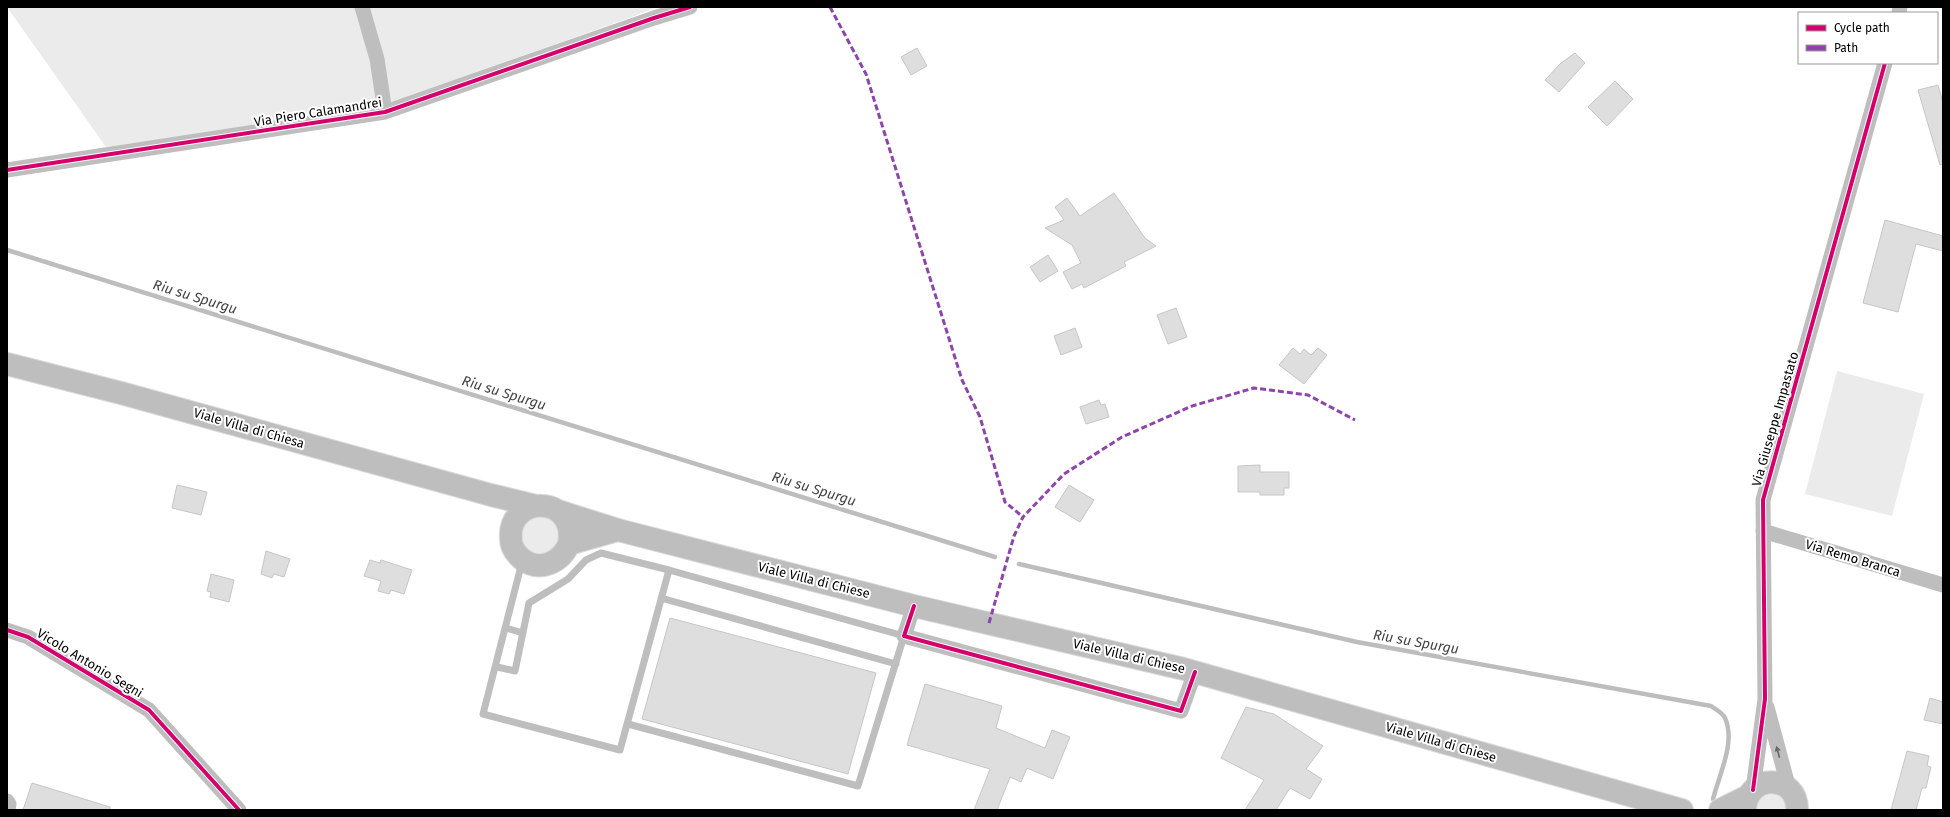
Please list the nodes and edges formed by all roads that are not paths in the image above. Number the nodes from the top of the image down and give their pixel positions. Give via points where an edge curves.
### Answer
1 (362, 7) edge
2 (690, 7) edge
3 (1885, 64) edge
4 (385, 112) junction
5 (7, 170) edge
6 (7, 364) edge
7 (491, 495) junction
8 (536, 506) junction
9 (558, 511) junction
10 (512, 524) junction
11 (618, 530) junction
12 (1763, 532) junction
13 (570, 544) junction
14 (522, 560) junction
15 (669, 570) junction
16 (1943, 585) edge
17 (661, 598) junction
18 (914, 606) junction
19 (506, 628) junction
20 (7, 630) edge
21 (523, 633) junction
22 (904, 636) junction
23 (896, 664) junction
24 (496, 667) junction
25 (1195, 672) junction
26 (1765, 699) junction
27 (628, 724) junction
28 (1749, 799) edge
29 (7, 801) edge
30 (1797, 801) edge
31 (8, 810) edge
32 (239, 810) edge
33 (1682, 810) edge
34 (1720, 810) edge

1 - 4 street via 377,59
2 - 4 street, Via Piero Calamandrei
3 - 12 street, Via Giuseppe Impastato via 1763,500
4 - 5 street, Via Piero Calamandrei
6 - 7 main road, Viale Villa di Chiesa
7 - 8 main road, Viale Villa di Chiesa
7 - 10 main road
8 - 9 main road, Viale Villa di Chiesa via 543,505
8 - 10 main road via 526,509
9 - 11 main road, Viale Villa di Chiesa
9 - 13 main road via 569,526
10 - 14 main road via 511,544
11 - 13 main road
11 - 18 main road, Viale Villa di Chiese
12 - 16 street, Via Remo Branca
12 - 26 street, Via Giuseppe Impastato
13 - 14 main road via 565,553 550,564 540,566
14 - 19 lane
15 - 17 lane
15 - 21 lane via 600,553 586,560 568,579 529,603
15 - 22 lane
17 - 23 lane
17 - 27 lane
18 - 22 street
18 - 25 main road, Viale Villa di Chiese
19 - 21 lane
19 - 24 lane
20 - 32 street, Vicolo Antonio Segni via 28,637 149,710
21 - 24 lane via 515,671
22 - 23 lane
22 - 25 street via 1181,711
23 - 27 lane via 858,786
24 - 27 lane via 483,714 620,750
25 - 33 main road, Viale Villa di Chiese
26 - 28 street, Via Giuseppe Impastato
30 -> 26 street, Via Giuseppe Impastato
28 - 30 main road via 1759,785 1775,782
28 - 34 main road
29 - 31 street

